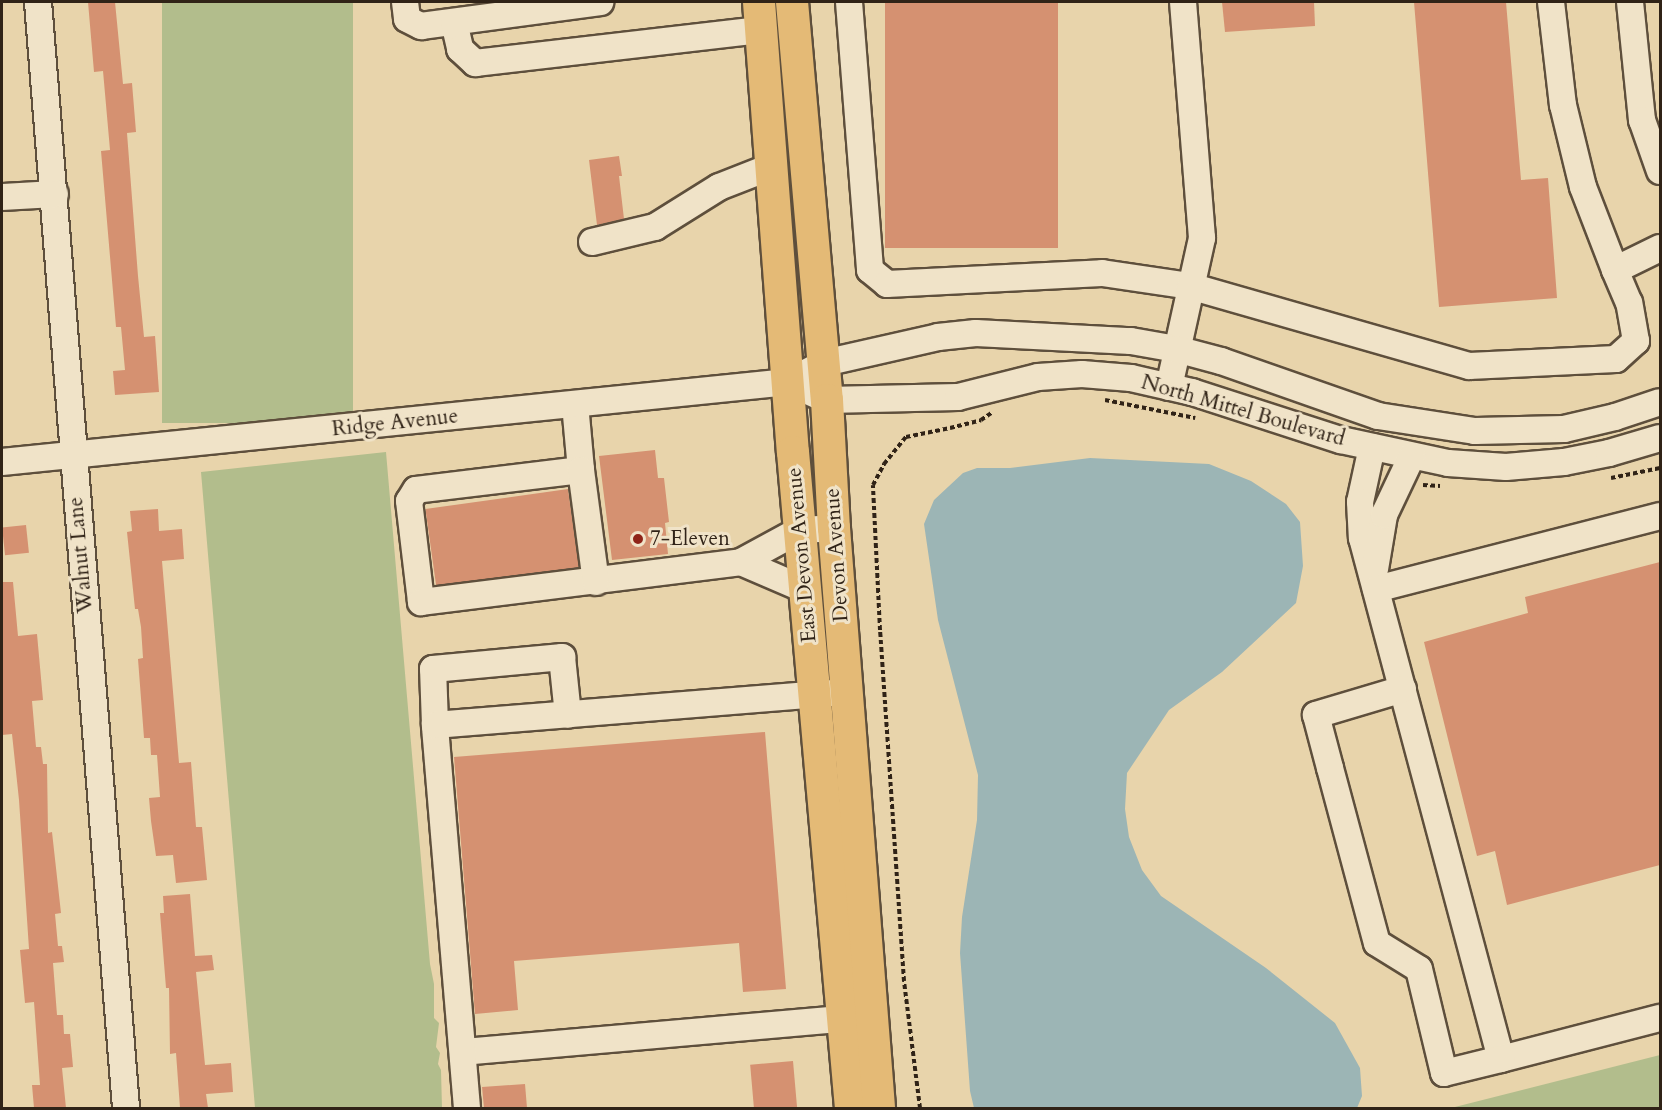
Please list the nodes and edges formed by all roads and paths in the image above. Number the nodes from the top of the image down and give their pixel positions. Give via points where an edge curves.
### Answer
1 (38, 2) edge
2 (405, 2) edge
3 (600, 2) edge
4 (792, 2) edge
5 (849, 2) edge
6 (1183, 2) edge
7 (1551, 2) edge
8 (1630, 2) edge
9 (760, 16) edge
10 (454, 22) junction
11 (773, 166) junction
12 (1660, 171) edge
13 (55, 194) junction
14 (2, 197) edge
15 (592, 242) dead end
16 (1660, 248) edge
17 (1615, 270) junction
18 (1190, 286) junction
19 (1176, 349) junction
20 (824, 363) junction
21 (788, 382) junction
22 (1169, 387) junction
23 (1096, 399) dead end
24 (827, 400) junction
25 (1660, 402) edge
26 (574, 404) junction
27 (999, 409) dead end
28 (1204, 420) dead end
29 (1660, 438) edge
30 (1372, 447) junction
31 (73, 456) junction
32 (1412, 456) junction
33 (2, 462) edge
34 (1660, 468) edge
35 (581, 470) junction
36 (1600, 480) dead end
37 (1400, 481) junction
38 (1443, 486) dead end
39 (1660, 516) edge
40 (834, 528) junction
41 (800, 530) junction
42 (741, 562) junction
43 (596, 582) junction
44 (1375, 584) junction
45 (806, 590) junction
46 (1403, 689) junction
47 (846, 692) junction
48 (814, 696) junction
49 (568, 715) junction
50 (435, 725) junction
51 (856, 1018) junction
52 (1660, 1018) edge
53 (462, 1052) junction
54 (1501, 1059) junction
55 (126, 1108) edge
56 (467, 1108) edge
57 (851, 1108) edge
58 (879, 1108) edge
59 (920, 1108) edge

1 - 13 street, Walnut Lane
2 - 10 street via 407,20 422,26
3 - 10 street
4 - 20 main road, Devon Avenue
5 - 18 street via 870,270 887,284 1102,273
6 - 18 street via 1202,238
7 - 17 street via 1563,105 1583,187
8 - 12 street via 1642,120
9 - 10 street via 475,63 460,49
9 - 11 main road, East Devon Avenue
11 - 15 street via 719,187 655,227
11 - 21 main road, East Devon Avenue
13 - 14 street
13 - 31 street, Walnut Lane
16 - 17 street
17 - 18 street via 1629,303 1636,342 1616,359 1469,366
18 - 19 street
19 - 20 street, North Mittel Boulevard via 1131,341 976,333 938,337
19 - 22 street
19 - 25 street, North Mittel Boulevard via 1378,417 1475,431 1564,429
20 - 21 street, North Mittel Boulevard
20 - 24 main road, Devon Avenue
21 - 24 street, North Mittel Boulevard
21 - 26 street, Ridge Avenue
21 - 41 main road, East Devon Avenue
22 - 24 street, North Mittel Boulevard via 1131,378 1082,374 1038,377 958,397
22 - 30 street, North Mittel Boulevard
23 - 28 path
24 - 40 main road, Devon Avenue
26 - 31 street, Ridge Avenue
26 - 35 street
27 - 59 path via 981,420 906,436 873,485 904,981
29 - 32 street, North Mittel Boulevard via 1564,462 1506,467
30 - 32 street, North Mittel Boulevard
30 - 44 street via 1360,502 1362,538
31 - 33 street, Ridge Avenue
31 - 55 street, Walnut Lane
32 - 37 street
34 - 36 path
35 - 43 street
35 - 43 street via 416,490 409,501 421,602
37 - 38 path
37 - 44 street via 1384,515
39 - 44 street
40 - 41 street
40 - 47 main road, Devon Avenue
41 - 42 street
41 - 45 main road, East Devon Avenue
42 - 43 street
42 - 45 street
44 - 46 street
45 - 48 main road, East Devon Avenue
46 - 54 street
46 - 54 street via 1316,715 1327,757 1377,943 1419,969 1444,1073
47 - 48 street
47 - 51 main road, Devon Avenue
48 - 49 street
48 - 51 main road, East Devon Avenue
49 - 50 street
49 - 50 street via 562,657 433,669
50 - 53 street
51 - 53 street
51 - 57 main road, East Devon Avenue
51 - 58 main road, Devon Avenue
52 - 54 street
53 - 56 street

